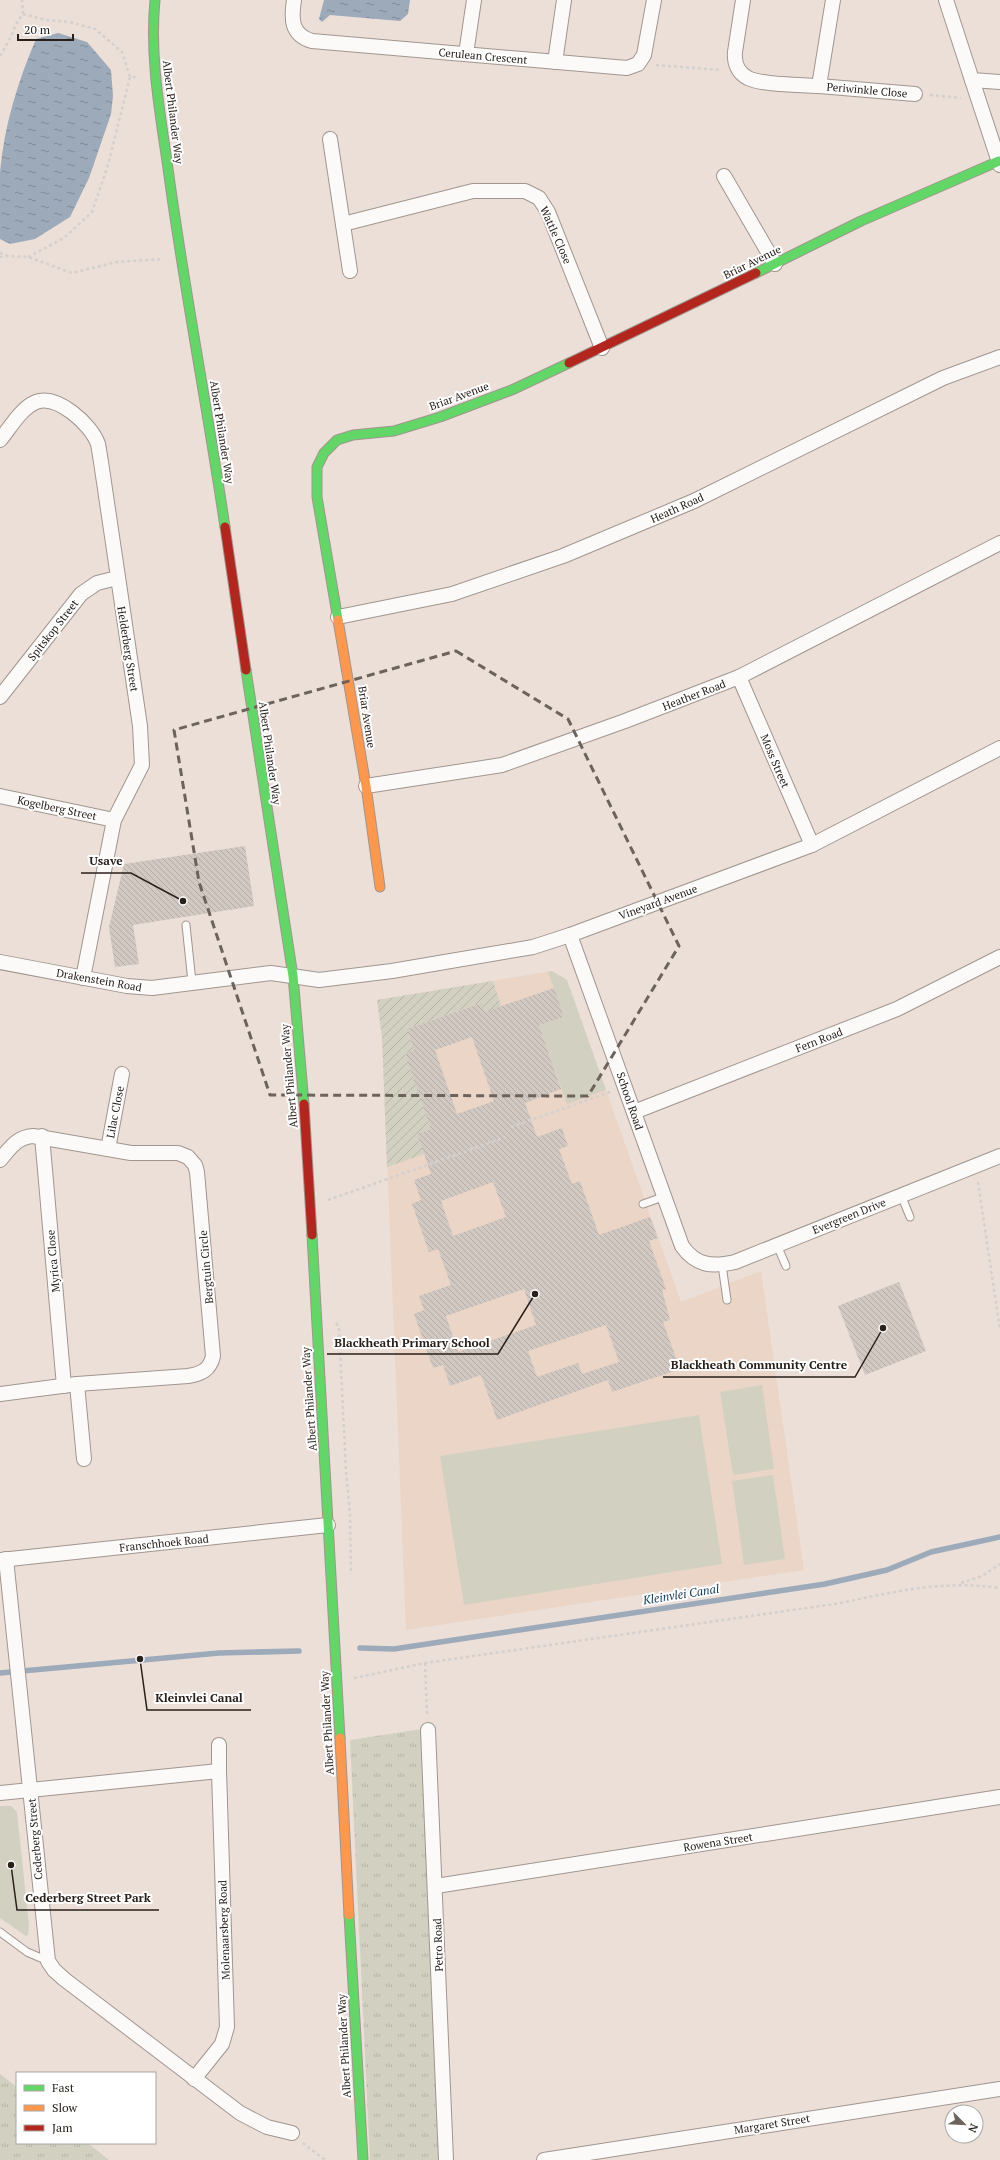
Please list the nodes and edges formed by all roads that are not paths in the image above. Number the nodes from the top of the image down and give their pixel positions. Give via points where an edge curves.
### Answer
1 (155, 0) edge
2 (294, 0) edge
3 (474, 0) edge
4 (564, 0) edge
5 (654, 0) edge
6 (743, 0) edge
7 (833, 0) edge
8 (946, 0) edge
9 (466, 54) junction
10 (554, 62) junction
11 (972, 80) junction
12 (1000, 82) edge
13 (819, 86) junction
14 (915, 94) road end
15 (330, 139) dead end
16 (999, 163) edge
17 (724, 176) dead end
18 (343, 224) junction
19 (775, 264) junction
20 (350, 271) dead end
21 (602, 348) junction
22 (1000, 357) edge
23 (0, 440) edge
24 (1000, 543) edge
25 (117, 578) junction
26 (338, 617) junction
27 (739, 678) junction
28 (0, 697) edge
29 (1000, 748) edge
30 (366, 786) junction
31 (0, 796) edge
32 (114, 820) junction
33 (812, 845) junction
34 (380, 887) dead end
35 (186, 925) dead end
36 (570, 935) junction
37 (1000, 958) edge
38 (0, 962) edge
39 (293, 976) junction
40 (82, 978) junction
41 (192, 982) junction
42 (122, 1074) dead end
43 (634, 1112) junction
44 (42, 1136) junction
45 (108, 1149) junction
46 (1000, 1156) edge
47 (0, 1160) edge
48 (901, 1195) junction
49 (663, 1197) junction
50 (643, 1204) dead end
51 (910, 1217) dead end
52 (777, 1245) junction
53 (696, 1261) joint
54 (722, 1265) junction
55 (786, 1266) dead end
56 (727, 1300) dead end
57 (71, 1385) junction
58 (0, 1394) edge
59 (84, 1459) dead end
60 (328, 1525) junction
61 (3, 1560) edge
62 (428, 1730) road end
63 (219, 1746) dead end
64 (219, 1771) junction
65 (30, 1791) junction
66 (0, 1793) edge
67 (1000, 1797) edge
68 (436, 1886) junction
69 (0, 1932) edge
70 (48, 1961) junction
71 (194, 2079) junction
72 (1000, 2088) edge
73 (292, 2134) road end
74 (363, 2160) edge
75 (446, 2160) edge
76 (544, 2160) edge

1 - 39 street, Albert Philander Way via 152,31 155,81
2 - 9 street, Cerulean Crescent via 291,17 293,25 306,39
3 - 9 street
4 - 10 street
5 - 10 street, Cerulean Crescent via 644,55 638,64 628,68
6 - 13 street, Periwinkle Close via 735,52 739,71 754,80
7 - 13 street
8 - 11 street
9 - 10 street, Cerulean Crescent
11 - 12 street
11 - 16 street
13 - 14 street, Periwinkle Close
15 - 18 street
16 - 19 street, Briar Avenue via 929,190
17 - 19 street
18 - 20 street
18 - 21 street, Wattle Close via 473,190 525,191 539,198 548,212
19 - 21 street, Briar Avenue
21 - 26 street, Briar Avenue via 514,388 440,417 394,431 353,435 337,440 324,453 316,467 317,496
22 - 26 street, Heath Road via 943,378 694,501 563,556 452,594
23 - 25 street, Helderberg Street via 27,407 36,401 49,400 60,404 89,430 97,443 100,456
24 - 27 street, Heather Road
25 - 28 street, Spitskop Street via 97,583 81,594
25 - 32 street, Helderberg Street via 143,760
26 - 30 street, Briar Avenue
27 - 30 street, Heather Road via 502,764
27 - 33 street, Moss Street
29 - 33 street, Vineyard Avenue
30 - 34 street, Briar Avenue
31 - 32 street, Kogelberg Street
32 - 40 street, Helderberg Street
33 - 36 street, Vineyard Avenue
35 - 41 lane
36 - 39 street, Vineyard Avenue via 533,947 392,971 319,980
36 - 43 street, School Road
37 - 43 street, Fern Road via 897,1009
38 - 40 street, Drakenstein Road
39 - 41 street, Drakenstein Road via 271,973
39 - 60 street, Albert Philander Way via 305,1117
40 - 41 street, Drakenstein Road via 141,988
42 - 45 street, Lilac Close
43 - 49 street, School Road
44 - 45 street, Bergtuin Circle
44 - 47 street, Bergtuin Circle via 21,1138
44 - 57 street, Myrica Close
45 - 57 street, Bergtuin Circle via 138,1154 178,1153 188,1157 195,1165 213,1356 206,1370 196,1375
46 - 48 street, Evergreen Drive
48 - 51 lane
48 - 52 street, Evergreen Drive
49 - 50 lane
49 - 53 street, School Road via 682,1246
52 - 54 street, Evergreen Drive
52 - 55 lane
53 - 54 street, Evergreen Drive via 706,1265
54 - 56 lane
57 - 58 street, Bergtuin Circle
57 - 59 street, Myrica Close
60 - 61 street, Franschhoek Road
60 - 74 street, Albert Philander Way
61 - 65 street, Cederberg Street
62 - 68 street, Petro Road
63 - 64 street, Molenaarsberg Road
64 - 65 street
64 - 71 street, Molenaarsberg Road via 227,2027 222,2044
65 - 66 street
65 - 70 street, Cederberg Street
67 - 68 street, Rowena Street
68 - 75 street, Petro Road
69 - 70 lane via 27,1952
70 - 71 street via 64,1979
71 - 73 street via 240,2113
72 - 76 street, Margaret Street

